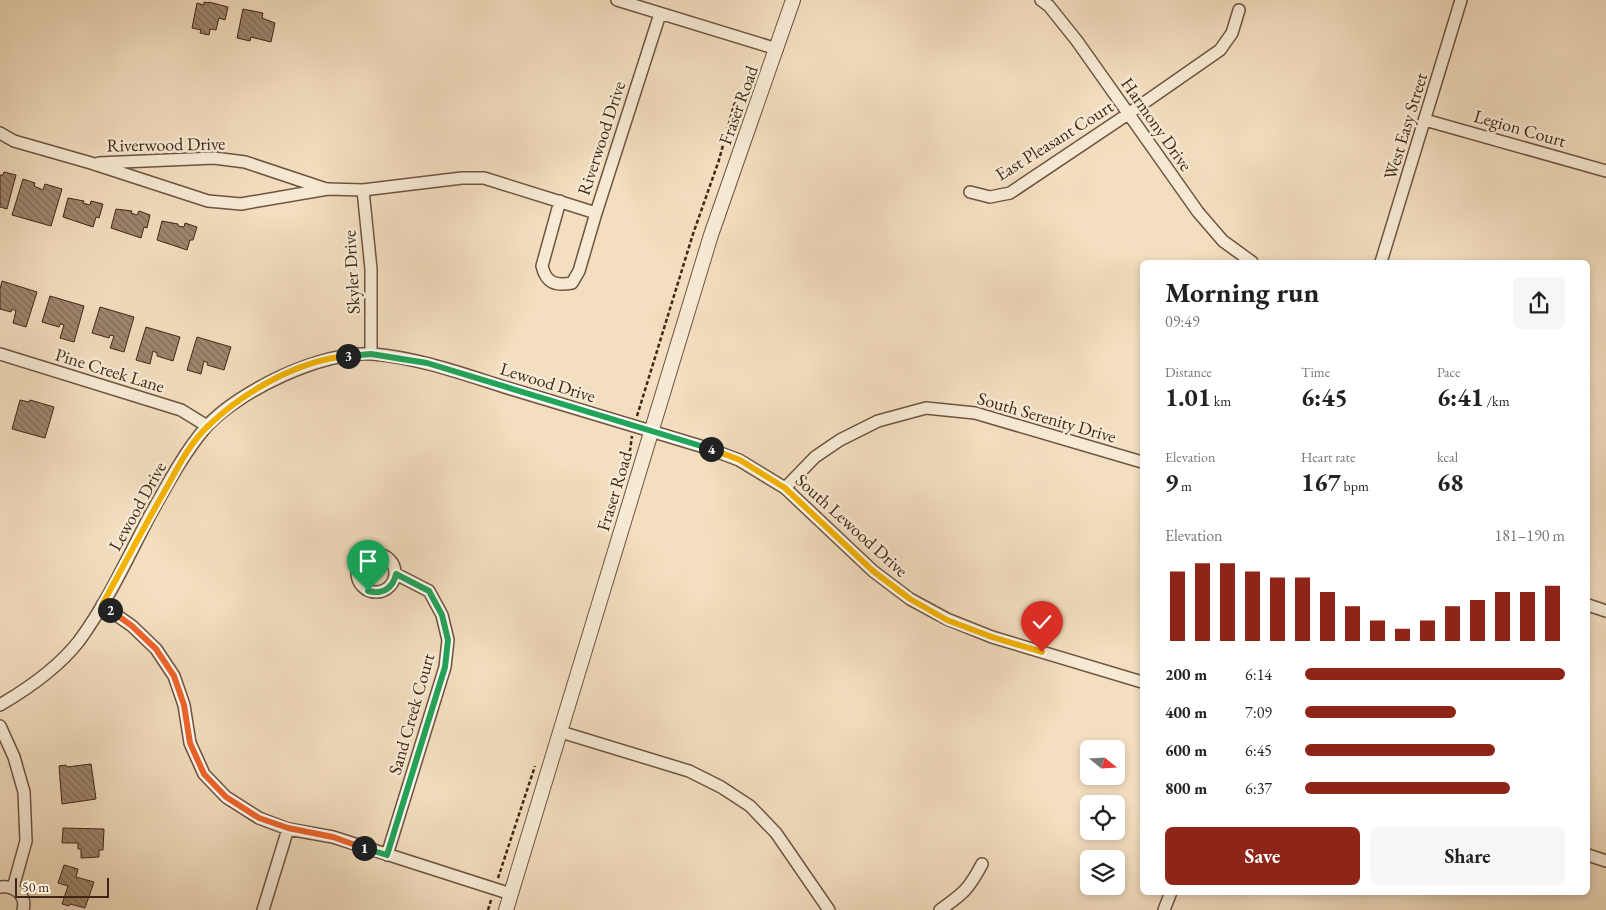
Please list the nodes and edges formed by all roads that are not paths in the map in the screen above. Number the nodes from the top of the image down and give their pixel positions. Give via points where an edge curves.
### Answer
1 (617, 0) edge
2 (793, 0) edge
3 (1041, 0) edge
4 (1462, 0) edge
5 (1239, 10) dead end
6 (660, 14) junction
7 (777, 49) junction
8 (1128, 114) junction
9 (1425, 120) junction
10 (0, 133) edge
11 (90, 163) junction
12 (1606, 171) edge
13 (328, 190) junction
14 (363, 190) junction
15 (970, 192) dead end
16 (560, 201) junction
17 (596, 213) junction
18 (1249, 260) edge
19 (1383, 260) edge
20 (0, 354) edge
21 (371, 354) junction
22 (207, 426) junction
23 (651, 431) junction
24 (1140, 461) edge
25 (785, 488) junction
26 (396, 574) dead end
27 (102, 605) junction
28 (1590, 606) edge
29 (1606, 611) edge
30 (1140, 681) edge
31 (0, 705) edge
32 (0, 726) edge
33 (561, 732) junction
34 (288, 828) junction
35 (387, 855) junction
36 (1590, 856) edge
37 (1606, 861) edge
38 (982, 864) dead end
39 (0, 887) edge
40 (13, 888) junction
41 (511, 894) junction
42 (1170, 895) edge
43 (23, 910) edge
44 (263, 910) edge
45 (506, 910) edge
46 (829, 910) edge
47 (940, 910) edge
48 (1164, 910) edge

1 - 6 street
2 - 7 street, Fraser Road
3 - 8 street, Harmony Drive via 1078,41
4 - 9 street, West Easy Street
5 - 8 street, East Pleasant Court via 1232,33 1220,50
6 - 7 street
6 - 17 street, Riverwood Drive
7 - 23 street, Fraser Road via 711,235
8 - 15 street, East Pleasant Court via 1010,193 990,197
8 - 18 street, Harmony Drive via 1204,219 1223,241
9 - 12 street, Legion Court
9 - 19 street, West Easy Street
10 - 11 street, Riverwood Drive via 14,141
11 - 13 street, Riverwood Drive via 214,158 245,162
11 - 13 street, Riverwood Drive via 208,202 241,204
13 - 14 street, Riverwood Drive
14 - 16 street, Riverwood Drive via 484,178
14 - 21 street, Skyler Drive via 371,269
16 - 17 street, Riverwood Drive
16 - 17 street via 542,266 550,282 572,283 579,271
20 - 22 street, Pine Creek Lane via 181,410
21 - 22 street, Lewood Drive via 337,357 296,369 257,389
21 - 23 street, Lewood Drive via 427,363
22 - 27 street, Lewood Drive via 172,478
23 - 25 street, South Lewood Drive via 740,460
23 - 33 street, Fraser Road
24 - 25 street, South Serenity Drive via 975,413 926,408 878,421 840,440 815,457
25 - 30 street, South Lewood Drive via 873,571 910,599 947,620 992,637
26 - 35 street, Sand Creek Court via 429,591 442,615 448,640 445,667
27 - 31 street, Lewood Drive via 78,642 50,672
27 - 34 street via 132,626 156,649 174,676 184,705 190,743 204,774 226,797 259,818
28 - 29 street
32 - 40 street via 14,757 24,792 26,841
33 - 41 street, Fraser Road
33 - 46 street via 689,771 750,806 776,833
34 - 35 street via 333,837
34 - 44 street
35 - 41 street
36 - 37 street
38 - 47 street via 961,896
39 - 40 street
40 - 43 street via 23,898
41 - 45 street, Fraser Road
42 - 48 street

